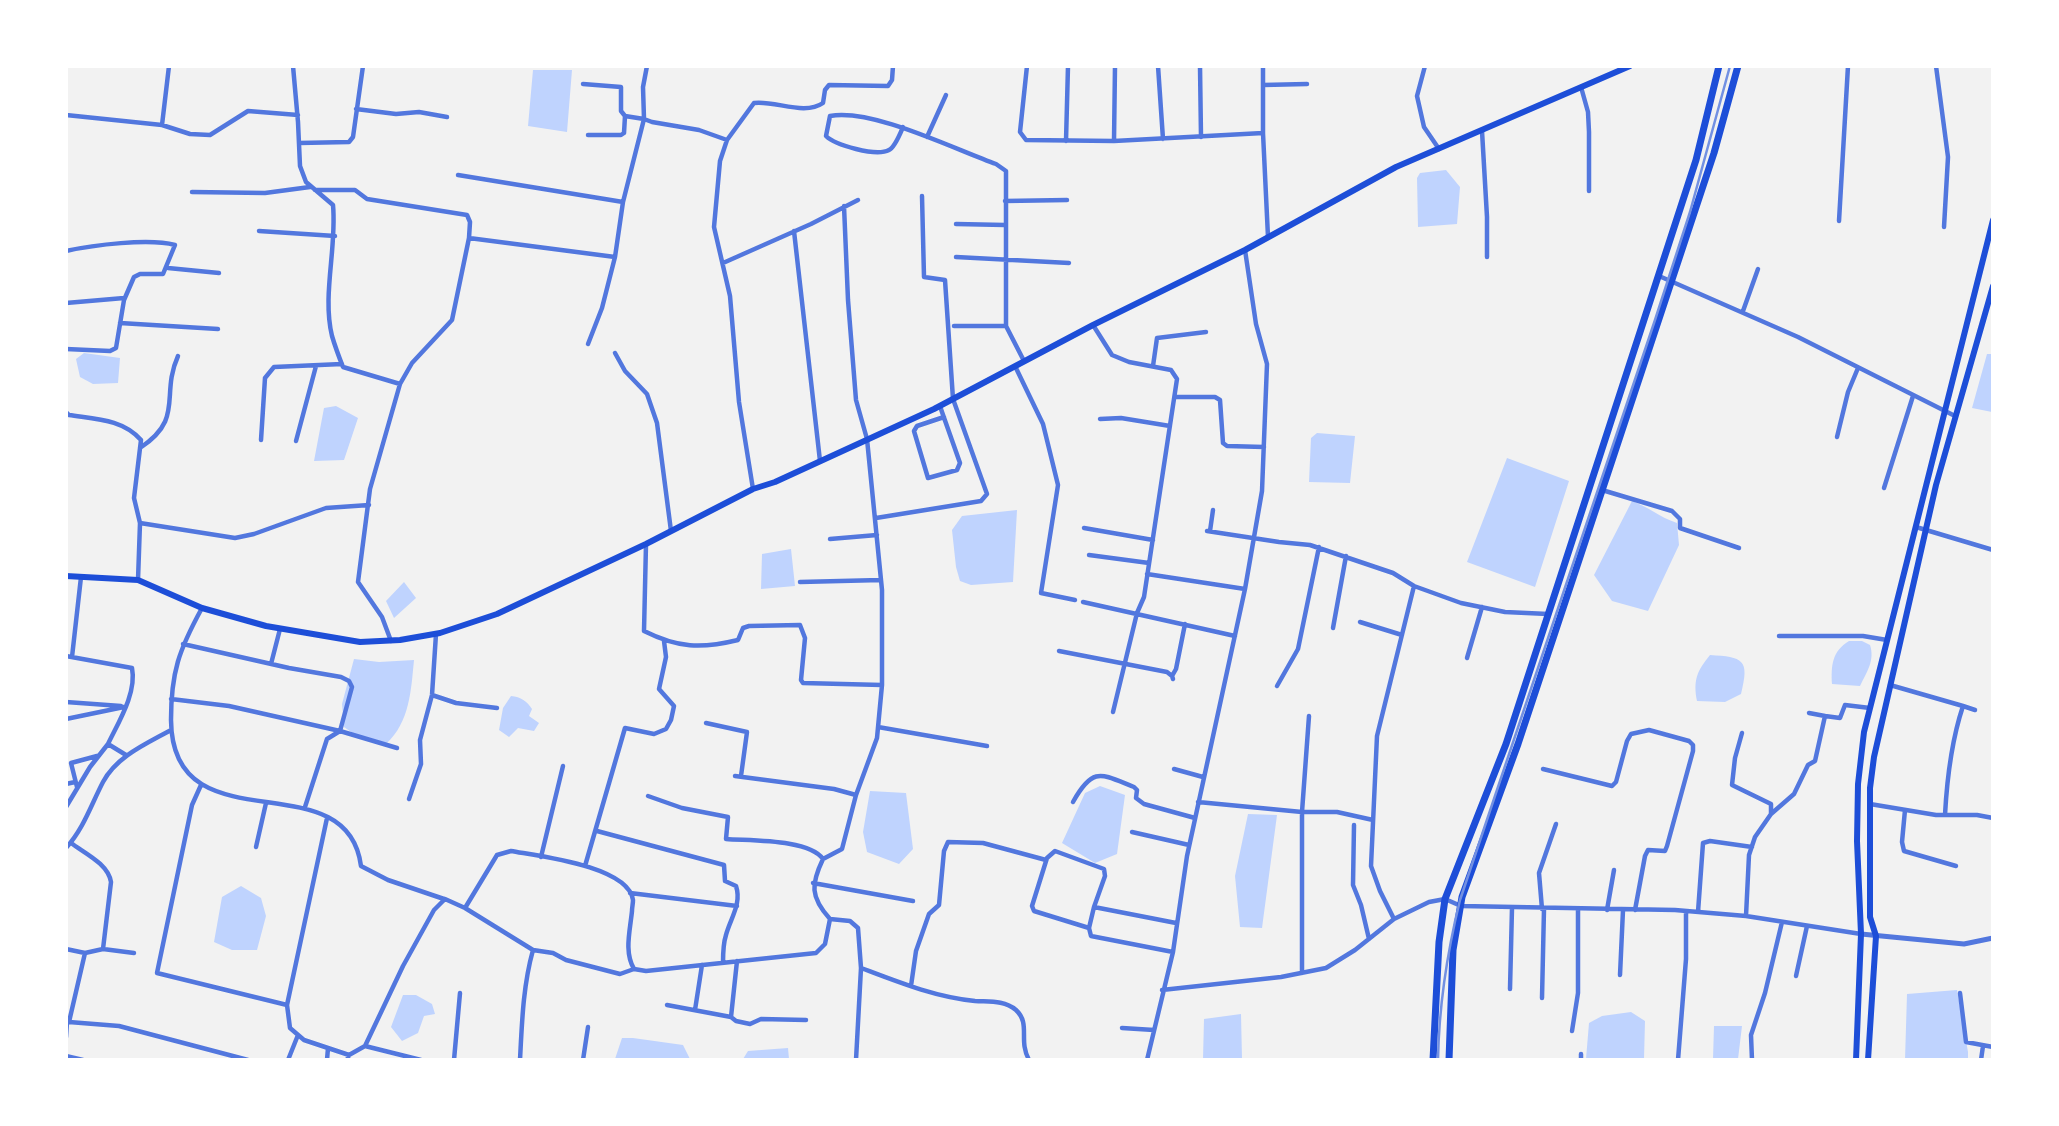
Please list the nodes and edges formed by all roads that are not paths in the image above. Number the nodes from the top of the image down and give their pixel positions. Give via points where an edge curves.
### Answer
1 (169, 66) edge
2 (293, 66) edge
3 (363, 66) edge
4 (647, 66) edge
5 (893, 66) edge
6 (1027, 66) edge
7 (1068, 66) edge
8 (1115, 66) edge
9 (1158, 66) edge
10 (1200, 66) edge
11 (1263, 66) edge
12 (1425, 66) edge
13 (1630, 66) edge
14 (1719, 66) edge
15 (1738, 66) edge
16 (1848, 66) edge
17 (1936, 66) edge
18 (583, 84) dead end
19 (1307, 84) dead end
20 (1263, 85) junction
21 (1581, 88) junction
22 (946, 96) dead end
23 (356, 109) junction
24 (66, 115) edge
25 (298, 115) junction
26 (625, 116) junction
27 (447, 117) dead end
28 (643, 119) junction
29 (162, 125) junction
30 (903, 127) junction
31 (1482, 131) junction
32 (1263, 133) junction
33 (589, 135) dead end
34 (928, 137) junction
35 (1201, 137) junction
36 (1163, 139) junction
37 (1702, 139) junction
38 (727, 140) junction
39 (1066, 141) junction
40 (1114, 141) junction
41 (299, 143) junction
42 (1716, 144) junction
43 (1439, 149) junction
44 (458, 175) dead end
45 (313, 189) junction
46 (1589, 191) dead end
47 (192, 192) dead end
48 (922, 196) dead end
49 (858, 200) dead end
50 (1067, 200) dead end
51 (1005, 201) junction
52 (623, 202) junction
53 (844, 206) junction
54 (1993, 220) edge
55 (1839, 221) dead end
56 (956, 224) dead end
57 (1005, 225) junction
58 (1944, 227) dead end
59 (259, 231) dead end
60 (794, 231) junction
61 (335, 236) junction
62 (468, 238) junction
63 (1268, 238) junction
64 (1245, 250) junction
65 (66, 251) edge
66 (615, 257) junction
67 (956, 257) dead end
68 (1487, 257) dead end
69 (1006, 259) junction
70 (723, 263) junction
71 (1069, 263) dead end
72 (167, 268) junction
73 (1758, 269) dead end
74 (219, 273) dead end
75 (1659, 276) junction
76 (1671, 279) junction
77 (1993, 286) edge
78 (124, 298) junction
79 (66, 303) edge
80 (1743, 311) junction
81 (120, 323) junction
82 (1094, 325) junction
83 (954, 326) dead end
84 (1006, 326) junction
85 (218, 329) dead end
86 (1206, 332) dead end
87 (588, 344) dead end
88 (66, 349) edge
89 (615, 353) dead end
90 (178, 356) dead end
91 (1024, 361) junction
92 (342, 364) junction
93 (316, 366) junction
94 (1015, 366) junction
95 (1153, 366) junction
96 (1857, 368) junction
97 (400, 384) junction
98 (1913, 396) junction
99 (1175, 397) junction
100 (953, 399) junction
101 (940, 406) junction
102 (1944, 411) junction
103 (66, 412) edge
104 (1955, 416) junction
105 (944, 417) junction
106 (1100, 419) dead end
107 (1170, 426) junction
108 (1836, 437) dead end
109 (867, 439) junction
110 (261, 440) dead end
111 (296, 442) dead end
112 (1264, 447) junction
113 (139, 448) junction
114 (820, 461) junction
115 (1884, 488) dead end
116 (753, 489) junction
117 (1601, 489) junction
118 (369, 505) junction
119 (1213, 510) dead end
120 (875, 518) junction
121 (140, 523) junction
122 (1916, 527) junction
123 (1084, 528) dead end
124 (1927, 530) junction
125 (671, 531) junction
126 (877, 535) junction
127 (1253, 538) junction
128 (830, 539) dead end
129 (1153, 540) junction
130 (646, 544) junction
131 (1319, 547) junction
132 (1739, 548) dead end
133 (1993, 550) edge
134 (1090, 555) dead end
135 (1346, 556) junction
136 (1149, 563) junction
137 (1147, 574) junction
138 (66, 576) edge
139 (80, 578) junction
140 (138, 580) junction
141 (881, 580) junction
142 (800, 582) dead end
143 (1414, 586) junction
144 (1245, 589) junction
145 (1075, 600) dead end
146 (1083, 602) dead end
147 (1482, 607) junction
148 (202, 608) junction
149 (1137, 613) junction
150 (1549, 614) junction
151 (1360, 622) dead end
152 (1185, 624) junction
153 (1332, 628) dead end
154 (280, 629) junction
155 (436, 634) junction
156 (1402, 635) junction
157 (1235, 636) junction
158 (1779, 636) dead end
159 (664, 640) junction
160 (1887, 640) junction
161 (391, 641) junction
162 (183, 644) junction
163 (1059, 652) dead end
164 (69, 657) edge
165 (1467, 658) dead end
166 (271, 664) junction
167 (1124, 664) junction
168 (882, 685) junction
169 (1890, 685) junction
170 (1278, 686) dead end
171 (432, 695) junction
172 (171, 699) junction
173 (66, 702) edge
174 (1963, 706) junction
175 (125, 707) junction
176 (497, 708) dead end
177 (1870, 708) junction
178 (1975, 710) dead end
179 (1113, 712) dead end
180 (1810, 713) dead end
181 (1308, 716) dead end
182 (1825, 716) junction
183 (66, 719) edge
184 (706, 723) dead end
185 (878, 727) junction
186 (171, 730) junction
187 (341, 732) junction
188 (1742, 733) dead end
189 (108, 744) junction
190 (987, 746) dead end
191 (397, 748) dead end
192 (126, 755) junction
193 (98, 756) junction
194 (563, 766) dead end
195 (1174, 769) dead end
196 (1543, 769) dead end
197 (1203, 777) junction
198 (66, 784) edge
199 (76, 785) junction
200 (201, 785) junction
201 (856, 795) junction
202 (648, 796) dead end
203 (408, 799) dead end
204 (1073, 802) dead end
205 (1198, 802) junction
206 (266, 803) junction
207 (1870, 804) junction
208 (66, 807) edge
209 (305, 807) junction
210 (1480, 809) junction
211 (1905, 810) junction
212 (1302, 812) junction
213 (1493, 813) junction
214 (1771, 814) junction
215 (1945, 815) junction
216 (327, 818) junction
217 (1195, 818) junction
218 (1993, 818) edge
219 (1373, 820) junction
220 (1556, 824) dead end
221 (1354, 825) dead end
222 (596, 831) junction
223 (1132, 832) dead end
224 (71, 843) junction
225 (1189, 845) junction
226 (256, 847) dead end
227 (1752, 847) junction
228 (66, 848) edge
229 (541, 857) junction
230 (823, 859) junction
231 (1046, 860) junction
232 (585, 866) junction
233 (1956, 866) dead end
234 (1614, 870) dead end
235 (813, 883) junction
236 (629, 893) junction
237 (445, 899) junction
238 (1445, 900) junction
239 (913, 901) dead end
240 (737, 906) junction
241 (1461, 906) junction
242 (1094, 907) junction
243 (465, 908) junction
244 (1511, 908) junction
245 (1543, 909) junction
246 (1578, 910) junction
247 (1607, 910) junction
248 (1623, 910) junction
249 (1634, 910) junction
250 (1686, 911) junction
251 (1698, 912) junction
252 (1746, 916) junction
253 (830, 919) junction
254 (1394, 919) junction
255 (1782, 922) junction
256 (1176, 923) junction
257 (1807, 926) junction
258 (1089, 928) junction
259 (1861, 934) junction
260 (1876, 936) junction
261 (1993, 938) edge
262 (1369, 939) junction
263 (66, 949) edge
264 (103, 949) junction
265 (533, 950) junction
266 (1172, 952) junction
267 (85, 953) junction
268 (134, 953) dead end
269 (737, 961) junction
270 (723, 963) junction
271 (702, 965) junction
272 (861, 968) junction
273 (634, 969) junction
274 (1302, 973) junction
275 (1620, 975) dead end
276 (1796, 976) dead end
277 (911, 986) junction
278 (1510, 989) dead end
279 (1162, 990) junction
280 (460, 993) dead end
281 (1960, 993) dead end
282 (1542, 998) dead end
283 (286, 1005) junction
284 (667, 1005) dead end
285 (695, 1010) junction
286 (732, 1017) junction
287 (806, 1020) dead end
288 (68, 1022) edge
289 (588, 1027) dead end
290 (1122, 1028) dead end
291 (1154, 1030) junction
292 (1572, 1031) dead end
293 (298, 1035) junction
294 (66, 1037) edge
295 (365, 1046) junction
296 (1983, 1046) junction
297 (1993, 1047) edge
298 (328, 1048) junction
299 (66, 1056) edge
300 (348, 1057) edge
301 (83, 1059) edge
302 (248, 1059) edge
303 (288, 1059) edge
304 (327, 1059) edge
305 (421, 1059) edge
306 (454, 1059) edge
307 (520, 1059) edge
308 (583, 1059) edge
309 (856, 1059) edge
310 (1030, 1059) edge
311 (1147, 1059) edge
312 (1433, 1059) edge
313 (1449, 1059) edge
314 (1678, 1059) edge
315 (1752, 1059) edge
316 (1856, 1059) edge
317 (1868, 1059) edge
318 (1981, 1059) edge

1 - 29 street
2 - 25 street
3 - 23 street
4 - 28 street
5 - 38 street via 888,86 829,85 823,103 816,107 754,103
6 - 39 street via 1020,135
7 - 39 street
8 - 40 street
9 - 36 street
10 - 35 street
11 - 20 street
12 - 43 street via 1417,96 1424,127
13 - 21 main road
14 - 37 highway
15 - 42 highway
16 - 55 street
17 - 58 street via 1948,157
18 - 26 street via 621,87
19 - 20 street
20 - 32 street
21 - 31 main road
21 - 46 street via 1588,112
22 - 34 street
23 - 27 street
23 - 41 street via 349,142
24 - 29 street
25 - 29 street via 248,111 210,135
25 - 41 street
26 - 28 street
26 - 33 street via 621,135
28 - 38 street
28 - 52 street
30 - 30 street via 886,152 832,142 826,136 830,116 842,114
30 - 34 street
31 - 43 main road
31 - 68 street
32 - 35 street
32 - 63 street
34 - 51 street via 1002,167 1006,171
35 - 36 street
36 - 40 street
37 - 42 highway
37 - 75 highway
38 - 70 street via 720,161 714,227
39 - 40 street
41 - 45 street via 300,166
42 - 76 highway
43 - 63 main road via 1396,167
44 - 52 street
45 - 47 street
45 - 61 street via 333,205
45 - 62 street via 355,190 367,199 467,215
48 - 100 street via 924,277 945,280
49 - 53 street
50 - 51 street
51 - 57 street
52 - 66 street
53 - 60 street
53 - 109 street via 856,400
54 - 102 main road
56 - 57 street
57 - 69 street
59 - 61 street
60 - 70 street
60 - 114 street
61 - 92 street via 332,334
62 - 66 street
62 - 97 street via 452,320 412,363
63 - 64 main road
64 - 82 main road
64 - 112 street via 1267,364
65 - 72 street via 90,245 173,244
66 - 87 street
67 - 69 street
69 - 71 street
69 - 84 street
70 - 116 street
72 - 74 street
72 - 78 street via 158,276 136,275
73 - 80 street
75 - 76 street
75 - 150 highway
76 - 80 street
76 - 117 highway
77 - 104 main road
78 - 79 street
78 - 81 street
80 - 96 street
81 - 85 street
81 - 88 street via 116,348 110,351
82 - 91 main road
82 - 95 street via 1112,355
83 - 84 street
84 - 91 street
86 - 95 street via 1157,338
89 - 125 street via 647,394 657,423
90 - 113 street via 163,429
91 - 94 main road
92 - 93 street
92 - 97 street
93 - 110 street via 274,367 265,378
93 - 111 street
94 - 100 main road
94 - 145 street via 1043,424 1058,485 1041,593
95 - 99 street via 1176,374
96 - 98 street
96 - 108 street
97 - 118 street
98 - 102 street
98 - 115 street
99 - 107 street
99 - 112 street via 1220,400 1223,443
100 - 101 main road
100 - 120 street via 986,486 986,498
101 - 105 street
101 - 109 main road
102 - 104 street
102 - 122 main road
103 - 113 street via 131,429 141,440
104 - 124 main road
105 - 105 street via 959,467 928,478 914,431
106 - 107 street
107 - 129 street
109 - 114 main road
109 - 120 street
112 - 127 street
113 - 121 street via 134,498
114 - 116 main road
116 - 125 main road
117 - 132 street via 1672,511 1680,519 1680,528
117 - 213 highway
118 - 121 street via 326,508 235,538
118 - 161 street via 358,582 383,617
119 - 127 street via 1209,531
120 - 126 street
121 - 140 street
122 - 124 street
122 - 160 main road
123 - 129 street
124 - 133 street
124 - 169 main road
125 - 130 main road
126 - 128 street
126 - 141 street
127 - 131 street
127 - 144 street
129 - 136 street
130 - 155 main road via 497,614
130 - 159 street via 644,631
131 - 135 street
131 - 170 street via 1298,649
134 - 136 street
135 - 143 street
135 - 153 street
136 - 137 street
137 - 144 street
137 - 149 street
138 - 139 main road
139 - 140 main road
139 - 164 street
140 - 148 main road
141 - 142 street
141 - 168 street
143 - 147 street
143 - 156 street
144 - 157 street
146 - 149 street
147 - 150 street
147 - 165 street
148 - 154 main road
148 - 162 street
149 - 152 street
149 - 167 street
150 - 210 highway
151 - 156 street
152 - 157 street
152 - 167 street via 1172,678
154 - 161 main road via 360,642
154 - 166 street
155 - 161 main road
155 - 171 street
156 - 219 street via 1377,736
157 - 197 street
158 - 160 street
159 - 168 street via 712,646 738,640 749,626 800,625 805,638 803,683
159 - 222 street via 666,657 659,689 674,706 671,720 666,729 654,734 625,727
160 - 177 main road
162 - 166 street
162 - 172 street
163 - 167 street
164 - 175 street via 132,668
166 - 187 street via 349,681 351,696
167 - 179 street
168 - 185 street
169 - 174 street
169 - 207 main road
171 - 176 street
171 - 203 street via 420,740 421,764
172 - 186 street
172 - 187 street via 229,706
173 - 175 street
174 - 178 street
174 - 215 street via 1948,770
175 - 183 street
175 - 189 street
177 - 182 street via 1845,705 1839,718
177 - 259 main road via 1858,784
180 - 182 street
181 - 212 street
182 - 214 street via 1815,761 1808,765 1794,794
184 - 201 street via 747,732 738,776
185 - 190 street
185 - 201 street
186 - 192 street
186 - 200 street via 180,765
187 - 191 street
187 - 209 street via 327,739
188 - 214 street via 1732,785 1771,804
189 - 192 street
189 - 193 street
192 - 224 street via 104,780 91,813
193 - 199 street
193 - 199 street via 71,763
194 - 229 street
195 - 197 street
196 - 249 street via 1612,786 1631,734 1649,730 1693,745 1667,846 1665,851 1648,850
197 - 205 street
198 - 199 street
199 - 208 street
200 - 206 street
200 - 283 street via 192,805 157,973
201 - 230 street via 842,849
202 - 230 street via 728,817 726,839 800,846 818,852
204 - 217 street via 1094,776 1102,774 1134,787 1139,802
205 - 212 street
205 - 217 street
206 - 209 street
206 - 226 street
207 - 211 street
207 - 260 main road via 1870,917
209 - 216 street
210 - 213 highway
210 - 238 highway
211 - 215 street
211 - 233 street via 1904,851
212 - 219 street via 1337,812
212 - 274 street
213 - 241 highway
214 - 227 street
215 - 218 street
216 - 237 street via 344,826 353,837 361,866
216 - 283 street
217 - 225 street
219 - 254 street via 1371,866
220 - 245 street via 1539,873
221 - 262 street via 1353,885
222 - 232 street
222 - 240 street via 722,863 725,881 738,890
223 - 225 street
224 - 228 street
224 - 264 street via 110,875
225 - 256 street
227 - 251 street via 1703,843
227 - 252 street
229 - 232 street
229 - 243 street via 500,853
230 - 235 street
231 - 242 street via 1055,851 1104,869
231 - 258 street via 1032,909
231 - 277 street via 983,844 948,842 939,905 929,914 916,951
232 - 236 street via 606,873
234 - 247 street
235 - 239 street
235 - 253 street
236 - 240 street
236 - 273 street via 633,898 628,958
237 - 243 street
237 - 295 street via 433,910 402,966
238 - 241 street
238 - 254 street via 1429,902
238 - 312 highway
240 - 270 street via 726,932
241 - 244 street
241 - 313 highway via 1453,950
242 - 256 street
242 - 258 street
243 - 265 street
244 - 245 street
244 - 278 street
245 - 246 street
245 - 282 street
246 - 247 street
246 - 292 street via 1578,993
247 - 248 street
248 - 249 street
248 - 275 street
249 - 250 street
250 - 251 street
250 - 314 street
251 - 252 street
252 - 255 street
253 - 269 street via 825,944 816,953
253 - 272 street via 850,921 858,928
254 - 262 street
255 - 257 street
255 - 315 street via 1751,1035
256 - 266 street
257 - 259 street
257 - 276 street
258 - 266 street via 1091,936
259 - 260 street
259 - 316 main road
260 - 261 street via 1964,944
260 - 317 main road
262 - 274 street via 1325,968
263 - 267 street
264 - 267 street
264 - 268 street
265 - 273 street via 620,974
265 - 307 street via 523,1000
266 - 279 street
267 - 288 street
269 - 270 street
269 - 286 street
270 - 271 street
271 - 273 street
271 - 285 street
272 - 277 street
272 - 309 street
274 - 279 street
277 - 310 street via 950,998 1003,1003 1017,1011 1024,1022 1023,1049
279 - 291 street
280 - 306 street
281 - 296 street via 1966,1042
283 - 293 street via 290,1028
284 - 285 street
285 - 286 street
286 - 287 street via 750,1024 761,1019
288 - 294 street
288 - 302 street via 119,1026
289 - 308 street
290 - 291 street
291 - 311 street
293 - 298 street
293 - 303 street
295 - 300 street
295 - 305 street
296 - 297 street
296 - 318 street
298 - 300 street
298 - 304 street
299 - 301 street

